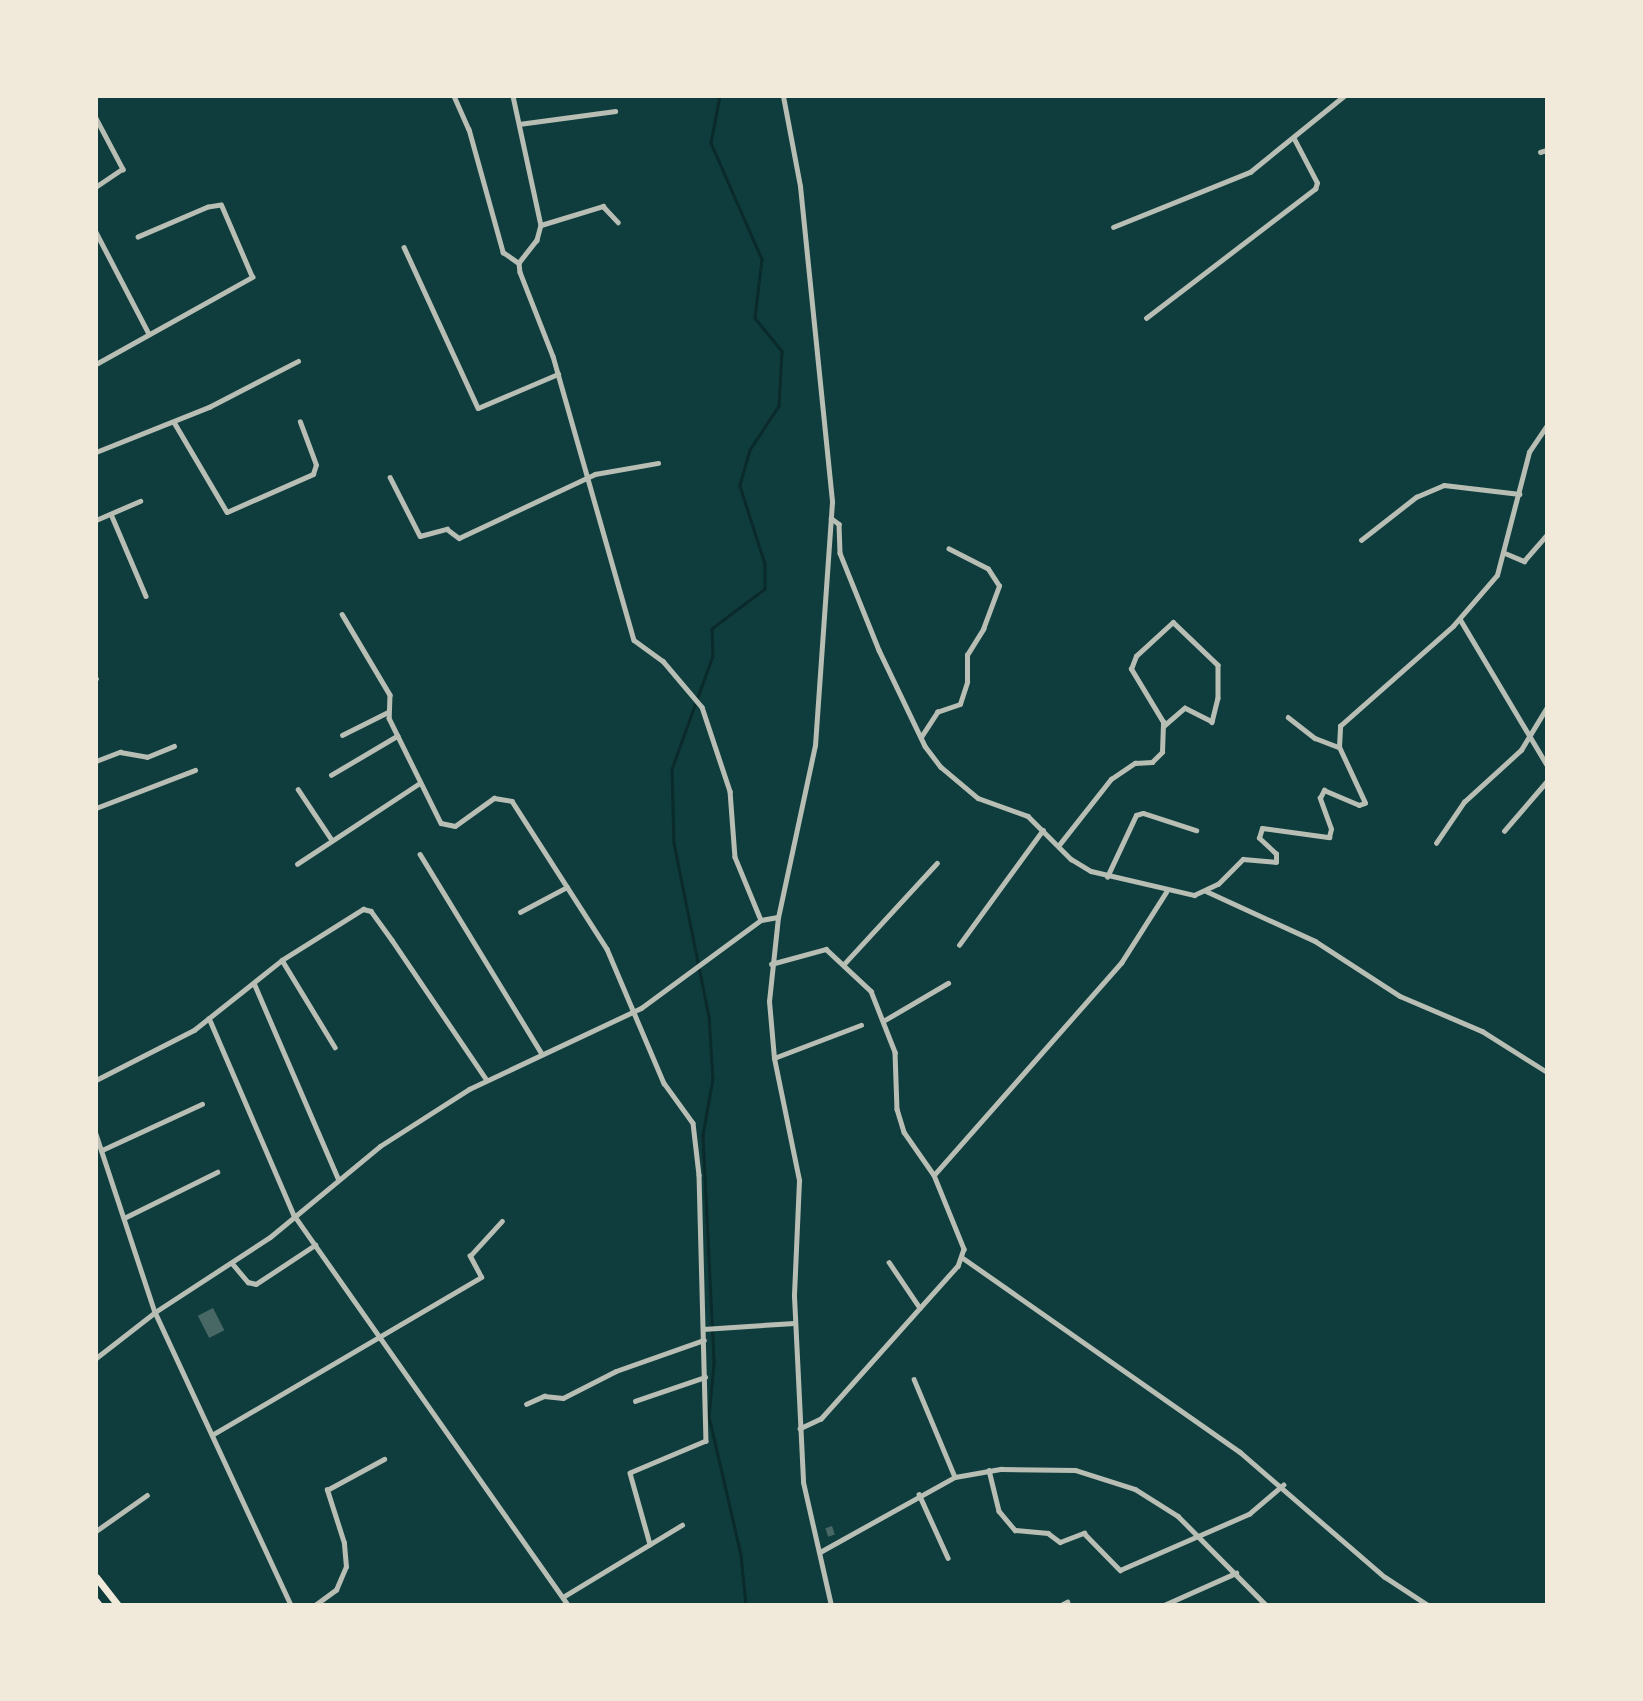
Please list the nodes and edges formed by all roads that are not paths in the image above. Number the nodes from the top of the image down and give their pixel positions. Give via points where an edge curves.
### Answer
1 (454, 96) edge
2 (513, 96) edge
3 (783, 96) edge
4 (1344, 96) edge
5 (615, 111) dead end
6 (96, 118) edge
7 (519, 124) junction
8 (1294, 139) junction
9 (1547, 150) edge
10 (1540, 152) dead end
11 (96, 187) edge
12 (618, 222) dead end
13 (541, 225) junction
14 (1113, 226) dead end
15 (96, 232) edge
16 (138, 237) dead end
17 (404, 247) dead end
18 (519, 263) junction
19 (1146, 318) dead end
20 (149, 334) junction
21 (298, 362) dead end
22 (96, 364) edge
23 (558, 374) junction
24 (174, 422) junction
25 (300, 422) dead end
26 (1547, 425) edge
27 (96, 452) edge
28 (658, 463) dead end
29 (390, 477) dead end
30 (589, 477) junction
31 (1518, 494) junction
32 (139, 501) dead end
33 (111, 514) junction
34 (831, 518) junction
35 (96, 520) edge
36 (1547, 535) edge
37 (1361, 540) dead end
38 (949, 549) dead end
39 (1505, 553) junction
40 (146, 596) dead end
41 (342, 614) dead end
42 (1460, 620) junction
43 (1547, 707) edge
44 (388, 712) junction
45 (1288, 717) dead end
46 (1164, 726) junction
47 (1531, 732) junction
48 (342, 736) dead end
49 (397, 736) junction
50 (921, 737) junction
51 (174, 746) dead end
52 (1339, 747) junction
53 (96, 761) edge
54 (1547, 765) edge
55 (195, 770) dead end
56 (331, 775) dead end
57 (1547, 781) edge
58 (419, 783) junction
59 (298, 789) dead end
60 (96, 807) edge
61 (1044, 830) junction
62 (1196, 830) dead end
63 (1504, 831) dead end
64 (332, 840) junction
65 (1436, 843) dead end
66 (1059, 845) junction
67 (420, 854) dead end
68 (937, 863) dead end
69 (297, 864) dead end
70 (1107, 877) junction
71 (567, 887) junction
72 (1166, 891) junction
73 (1206, 891) junction
74 (520, 912) dead end
75 (778, 917) junction
76 (761, 920) junction
77 (959, 945) dead end
78 (282, 960) junction
79 (771, 964) junction
80 (844, 964) junction
81 (254, 983) junction
82 (948, 983) dead end
83 (636, 1011) junction
84 (209, 1018) junction
85 (885, 1020) junction
86 (861, 1025) dead end
87 (335, 1047) dead end
88 (541, 1052) junction
89 (774, 1058) junction
90 (1547, 1072) edge
91 (486, 1079) junction
92 (96, 1080) edge
93 (202, 1104) dead end
94 (96, 1134) edge
95 (102, 1150) junction
96 (217, 1172) dead end
97 (934, 1175) junction
98 (338, 1178) junction
99 (294, 1215) junction
100 (124, 1218) junction
101 (502, 1221) dead end
102 (315, 1245) junction
103 (963, 1258) junction
104 (889, 1262) dead end
105 (232, 1263) junction
106 (920, 1308) junction
107 (155, 1312) junction
108 (794, 1323) junction
109 (709, 1328) junction
110 (380, 1336) junction
111 (704, 1340) junction
112 (96, 1358) edge
113 (705, 1377) junction
114 (914, 1379) dead end
115 (635, 1401) dead end
116 (526, 1404) dead end
117 (798, 1430) junction
118 (212, 1435) junction
119 (384, 1459) dead end
120 (989, 1470) junction
121 (956, 1477) junction
122 (1283, 1485) junction
123 (919, 1494) junction
124 (147, 1495) dead end
125 (682, 1525) dead end
126 (96, 1531) edge
127 (1202, 1536) junction
128 (650, 1544) junction
129 (820, 1552) junction
130 (948, 1559) dead end
131 (1236, 1573) junction
132 (96, 1577) edge
133 (563, 1597) junction
134 (118, 1605) edge
135 (291, 1605) edge
136 (315, 1605) edge
137 (568, 1605) edge
138 (831, 1605) edge
139 (1164, 1605) edge
140 (1266, 1605) edge
141 (1428, 1605) edge

1 - 18 street via 470,130 503,251
2 - 7 street
3 - 34 street via 800,186 829,449
4 - 8 street
5 - 7 street
6 - 11 street via 123,169
7 - 13 street
8 - 14 street via 1250,172
8 - 19 street via 1317,183 1315,189
9 - 10 street
12 - 13 street via 603,206
13 - 18 street via 537,240
15 - 20 street
16 - 20 street via 208,206 221,205 253,273 247,283
17 - 23 street via 478,408
18 - 23 street
20 - 22 street
21 - 24 street
23 - 30 street
24 - 25 street via 227,512 314,472 315,460
24 - 27 street
26 - 31 street via 1529,452
28 - 30 street
29 - 30 street via 420,536 447,529 457,538
30 - 76 street via 635,644 663,661 702,707 730,791 735,857
31 - 37 street via 1453,483 1435,487
31 - 39 street
32 - 33 street
33 - 35 street
33 - 40 street
34 - 50 street via 839,524 840,554
34 - 75 street via 815,745
36 - 39 street via 1524,561
38 - 50 street via 988,569 999,586 983,629 967,655 967,682 960,704 937,712
39 - 42 street via 1497,575
41 - 44 street via 390,695
42 - 47 street
42 - 52 street via 1345,718 1338,730
43 - 47 street
44 - 48 street
44 - 49 street
45 - 52 street via 1315,738
46 - 46 street via 1131,669 1136,656 1173,622 1217,665 1219,698 1212,722 1185,708
46 - 66 street via 1159,757 1135,764 1111,779
47 - 54 street
47 - 65 street via 1521,750 1464,803
49 - 56 street
49 - 58 street
50 - 61 street via 932,757 966,790 1028,816
51 - 53 street via 147,757 120,752
52 - 73 street via 1365,803 1359,805 1324,790 1320,798 1331,835 1323,838 1262,828 1258,838 1276,854 1276,862 1243,859
55 - 60 street
57 - 63 street
58 - 64 street
58 - 71 street via 441,823 449,827 494,798 512,801
59 - 64 street
61 - 66 street
61 - 77 street
62 - 70 street via 1143,813 1136,815
64 - 69 street
66 - 70 street via 1070,859
67 - 88 street
68 - 80 street
70 - 72 street
71 - 74 street
71 - 83 street via 607,949
72 - 73 street via 1194,895
72 - 97 street via 1139,939 1104,984
73 - 90 street via 1315,941 1399,996 1482,1031
75 - 76 street
75 - 79 street
76 - 83 street
78 - 81 street
78 - 87 street
78 - 91 street via 368,909
79 - 80 street via 826,949
79 - 89 street
80 - 85 street via 871,991
81 - 84 street
81 - 98 street
82 - 85 street
83 - 88 street
83 - 109 street via 664,1083 685,1108 696,1131
84 - 92 street
84 - 99 street
85 - 97 street via 895,1052 897,1109 904,1132
86 - 89 street
88 - 91 street
89 - 108 street via 798,1166
91 - 98 street
93 - 95 street
94 - 95 street
95 - 100 street
96 - 100 street
97 - 103 street via 962,1243
98 - 99 street
99 - 102 street
99 - 105 street
100 - 107 street
101 - 110 street via 470,1256 481,1277
102 - 105 street via 256,1284 248,1282
102 - 110 street
103 - 106 street
103 - 122 street
104 - 106 street
105 - 107 street
106 - 117 street via 821,1419
107 - 112 street
107 - 118 street
108 - 109 street
108 - 117 street
109 - 111 street
110 - 118 street
110 - 133 street
111 - 113 street
111 - 116 street via 616,1371 563,1398 544,1396
113 - 115 street
113 - 128 street via 703,1445 630,1473
114 - 121 street
117 - 129 street via 803,1482
118 - 135 street
119 - 136 street via 327,1490 344,1544 346,1567 336,1590
120 - 121 street
120 - 127 street via 1064,1469 1098,1475 1147,1494
120 - 127 street via 999,1511 1015,1530 1048,1533 1060,1542 1084,1533 1120,1570
121 - 123 street
122 - 127 street via 1256,1510
122 - 141 street via 1385,1577
123 - 129 street
123 - 130 street
124 - 126 street
125 - 128 street
127 - 131 street
128 - 133 street
129 - 138 street
131 - 139 street
131 - 140 street
132 - 134 main road
133 - 137 street

